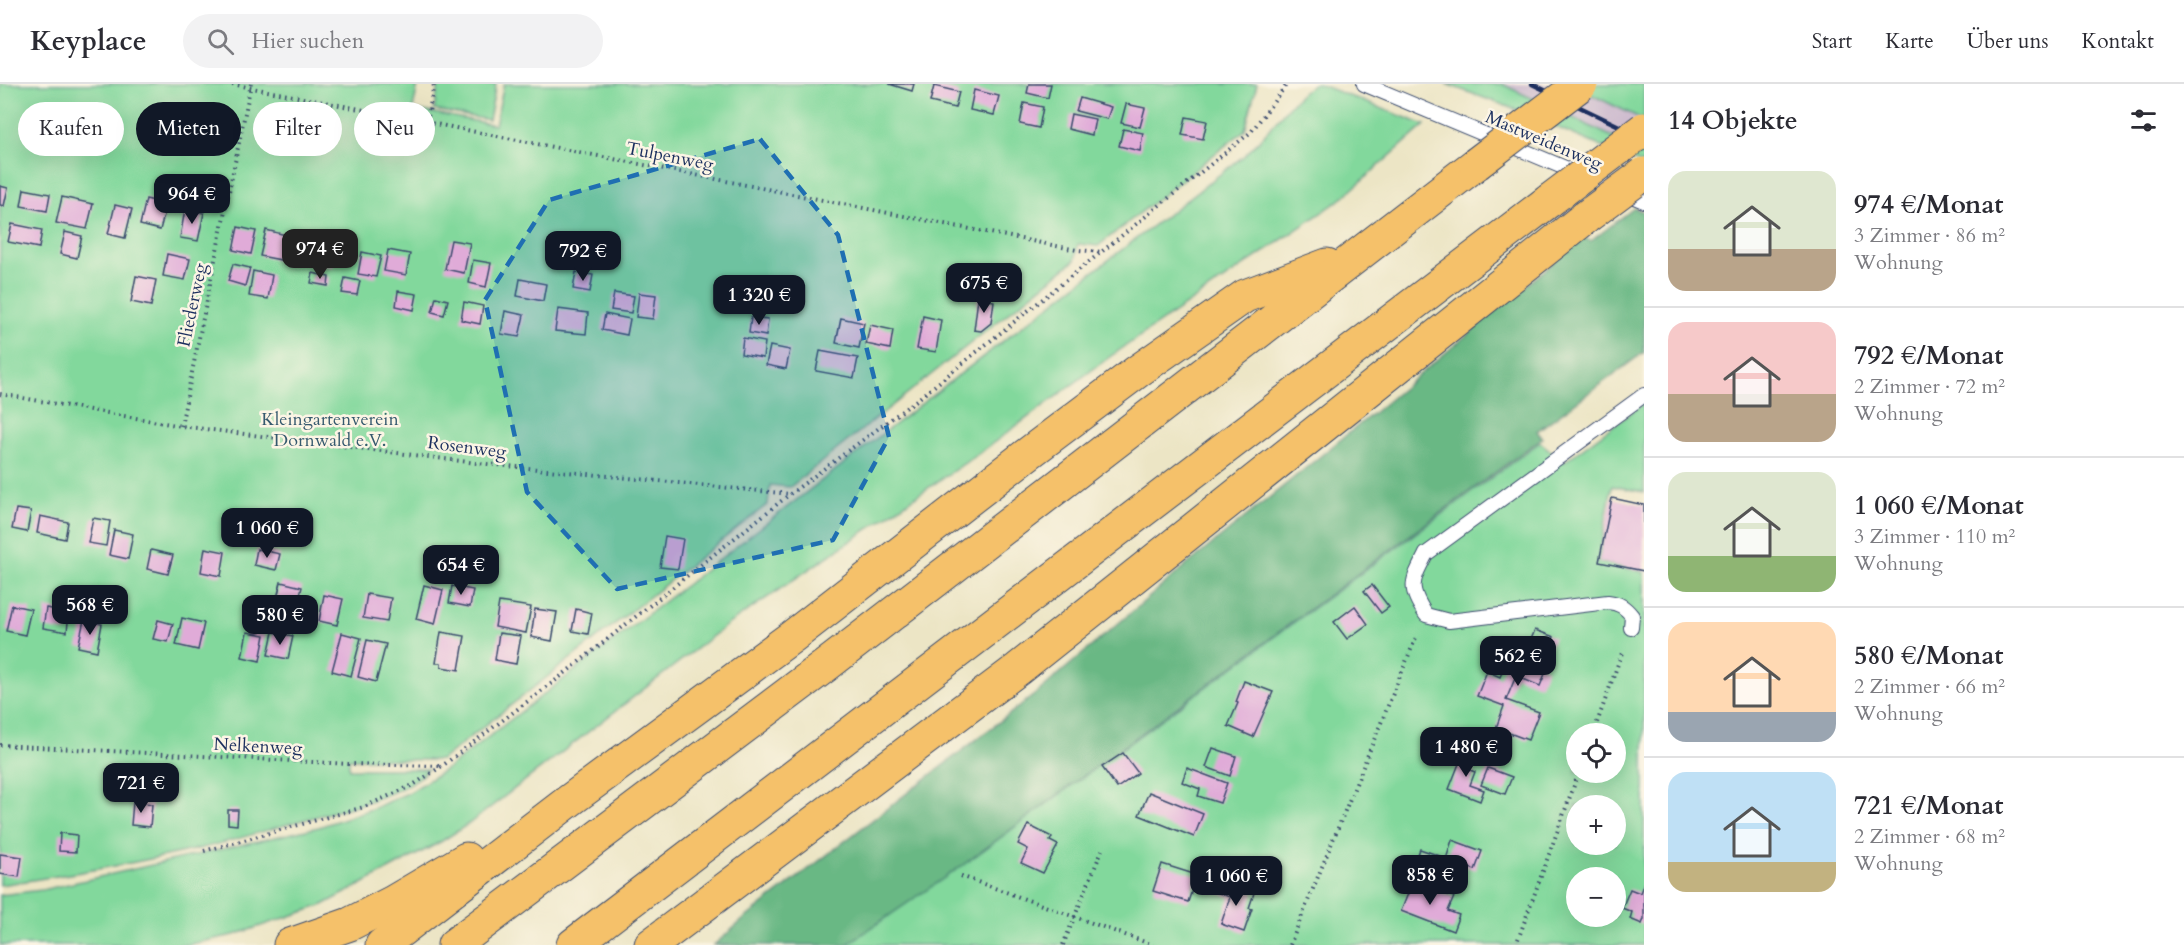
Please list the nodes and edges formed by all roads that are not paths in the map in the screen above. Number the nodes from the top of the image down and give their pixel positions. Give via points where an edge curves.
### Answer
1 (1364, 84) edge
2 (1581, 84) edge
3 (1644, 129) edge
4 (1644, 174) edge
5 (1644, 201) edge
6 (1360, 253) junction
7 (1644, 395) edge
8 (1631, 628) road end
9 (569, 801) junction
10 (748, 870) junction
11 (290, 945) edge
12 (382, 945) edge
13 (454, 945) edge
14 (573, 945) edge
15 (651, 945) edge
16 (684, 945) edge

1 - 5 lane, Mastweidenweg
2 - 6 highway, bridge
3 - 14 highway, bridge
4 - 10 highway, bridge via 1018,669
6 - 9 highway via 1245,296 1034,449 793,636
6 - 13 highway via 825,666
7 - 8 lane via 1425,554 1414,578 1414,597 1426,615 1449,621 1608,602 1626,608 1632,616
9 - 11 highway via 393,902 350,924
9 - 12 highway
10 - 15 highway
10 - 16 highway

